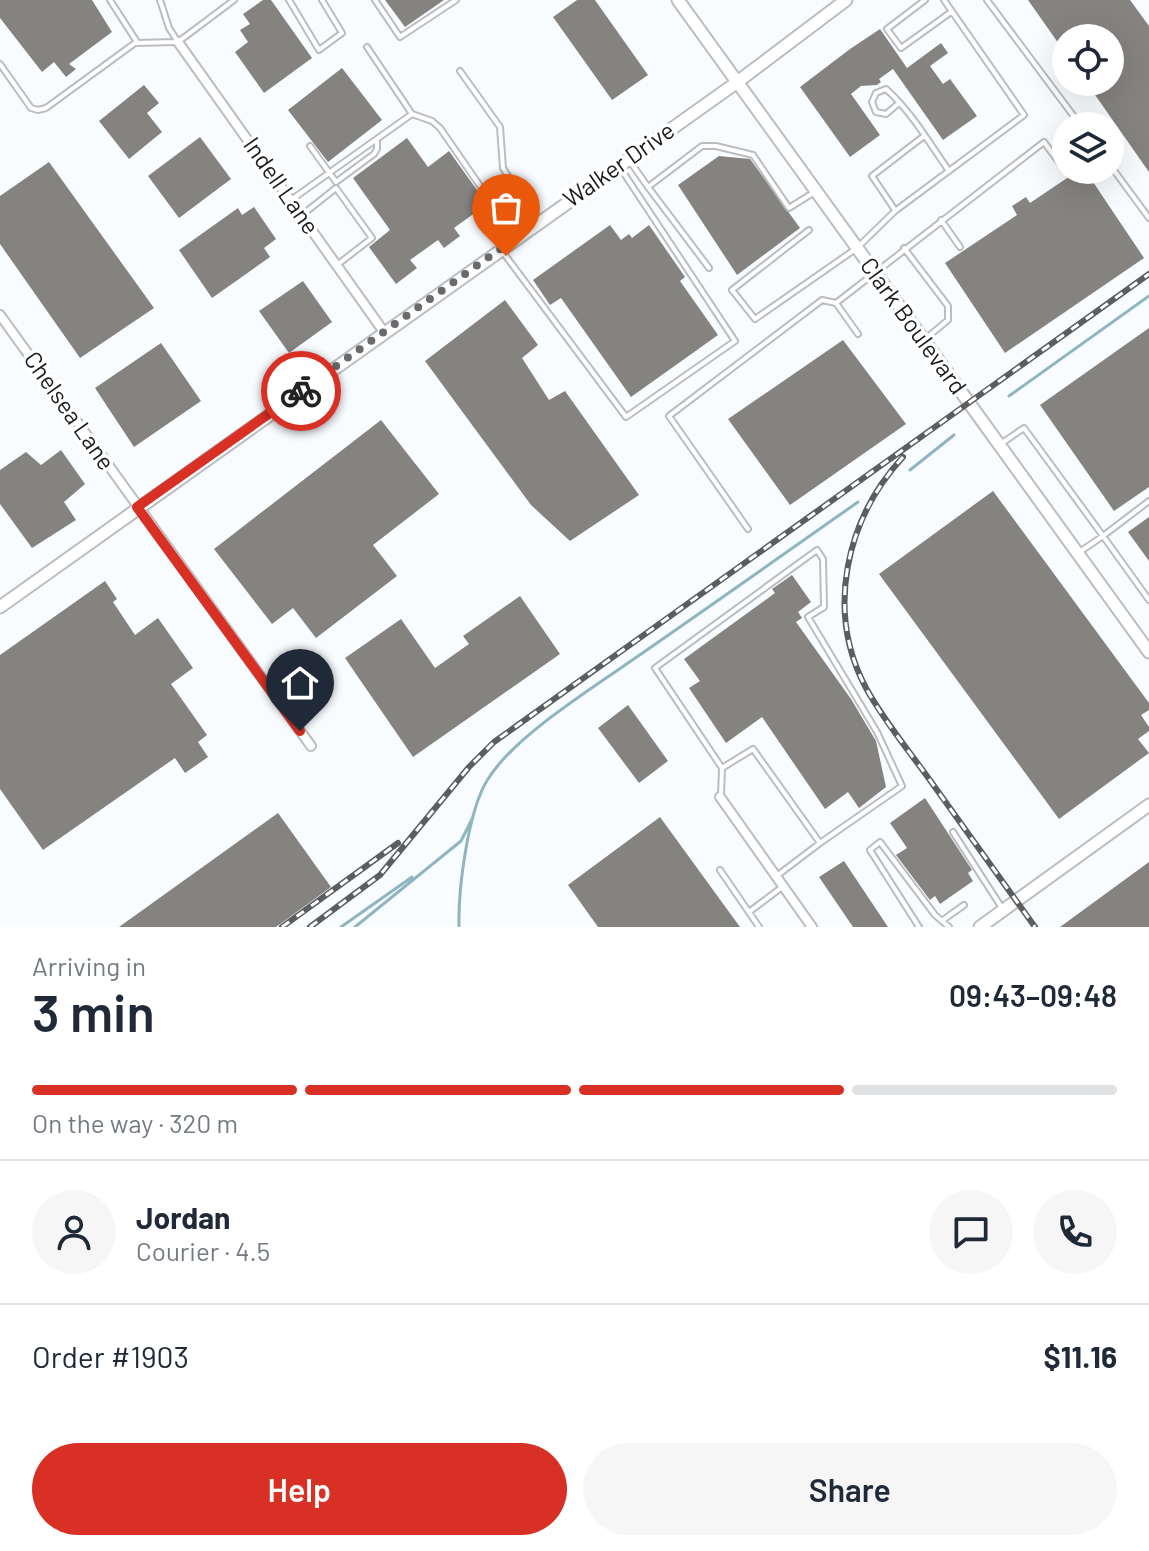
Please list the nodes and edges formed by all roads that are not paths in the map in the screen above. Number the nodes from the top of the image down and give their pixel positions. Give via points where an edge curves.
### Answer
1 (110, 0) edge
2 (160, 0) edge
3 (234, 0) edge
4 (289, 0) edge
5 (322, 0) edge
6 (375, 0) edge
7 (456, 0) edge
8 (678, 0) edge
9 (846, 0) edge
10 (925, 0) edge
11 (944, 0) edge
12 (987, 0) edge
13 (952, 12) junction
14 (137, 42) junction
15 (178, 42) junction
16 (367, 47) dead end
17 (0, 64) edge
18 (460, 71) dead end
19 (736, 83) junction
20 (899, 103) junction
21 (1071, 112) edge
22 (412, 114) junction
23 (924, 136) junction
24 (377, 139) junction
25 (310, 146) dead end
26 (1052, 153) edge
27 (623, 162) junction
28 (949, 171) junction
29 (329, 173) junction
30 (1124, 184) edge
31 (336, 185) junction
32 (648, 187) junction
33 (815, 191) junction
34 (291, 200) junction
35 (895, 211) junction
36 (498, 212) junction
37 (302, 215) junction
38 (1149, 218) edge
39 (941, 220) junction
40 (538, 223) junction
41 (482, 224) dead end
42 (809, 230) dead end
43 (516, 238) junction
44 (960, 247) dead end
45 (857, 248) junction
46 (904, 248) junction
47 (500, 249) junction
48 (337, 265) junction
49 (709, 268) dead end
50 (875, 272) junction
51 (836, 303) junction
52 (0, 315) edge
53 (384, 332) junction
54 (858, 334) dead end
55 (924, 340) junction
56 (1000, 445) junction
57 (1149, 501) edge
58 (137, 507) junction
59 (748, 529) dead end
60 (1103, 536) junction
61 (1078, 553) junction
62 (1149, 600) edge
63 (0, 607) edge
64 (1149, 652) edge
65 (311, 746) dead end
66 (722, 768) junction
67 (720, 797) joint
68 (1149, 805) edge
69 (953, 832) dead end
70 (820, 843) junction
71 (720, 870) dead end
72 (776, 876) junction
73 (784, 886) junction
74 (964, 905) dead end
75 (1004, 910) junction
76 (749, 912) junction
77 (943, 920) junction
78 (759, 927) edge
79 (812, 927) edge
80 (919, 927) edge
81 (949, 927) edge
82 (980, 927) edge

1 - 14 lane
2 - 15 lane
3 - 15 lane
4 - 5 lane via 319,50 342,33
6 - 7 lane via 400,37
8 - 19 street, Clark Boulevard
9 - 19 street, Walker Drive
10 - 13 lane via 887,29 901,48
11 - 13 lane
12 - 21 lane
13 - 28 lane via 1024,115
14 - 15 lane
14 - 17 lane via 38,110 31,108
15 - 34 street, Indell Lane
16 - 22 lane
18 - 40 lane via 500,127 503,168
19 - 27 street, Walker Drive
19 - 33 street, Clark Boulevard
20 - 20 lane via 886,89 872,102 876,112 886,114
20 - 23 lane
22 - 24 lane
22 - 36 lane via 440,128
23 - 28 lane
23 - 35 lane via 872,176
24 - 29 lane
24 - 31 lane via 374,154
25 - 29 lane
26 - 39 lane via 1044,142
27 - 32 lane
27 - 40 street, Walker Drive
27 - 47 lane via 735,341 626,417
28 - 35 lane
29 - 31 lane
29 - 34 lane
30 - 38 lane
31 - 37 lane
31 - 48 lane via 372,238
32 - 33 lane via 702,146 716,146 753,155 789,208
32 - 49 lane
33 - 45 street, Clark Boulevard
34 - 37 street, Indell Lane
35 - 45 lane
36 - 41 lane
36 - 43 lane
37 - 48 street, Indell Lane
39 - 44 lane
39 - 46 lane
40 - 43 street, Walker Drive
42 - 45 lane via 732,290 755,319
43 - 47 street, Walker Drive
45 - 50 street, Clark Boulevard
46 - 50 lane
46 - 55 lane via 950,313
47 - 53 street, Walker Drive
48 - 53 street, Indell Lane
50 - 51 lane
50 - 55 street, Clark Boulevard
51 - 54 lane
51 - 59 lane via 822,300 669,416
52 - 58 street, Chelsea Lane
53 - 58 street, Walker Drive
55 - 56 street, Clark Boulevard
56 - 60 lane via 1024,428
56 - 61 street, Clark Boulevard
57 - 60 lane
58 - 63 street, Walker Drive
58 - 65 street, Chelsea Lane
60 - 61 lane
60 - 62 lane
61 - 64 street, Clark Boulevard
66 - 67 lane
66 - 70 lane via 753,749
66 - 70 lane via 655,668 817,550 823,559 824,607 808,617 877,732 902,786
67 - 72 street
68 - 75 street
69 - 75 lane
70 - 72 lane
71 - 76 lane
72 - 73 street
73 - 76 lane
73 - 79 street
74 - 77 lane
75 - 82 street
76 - 78 lane
77 - 80 lane via 880,842 870,850
77 - 81 lane

